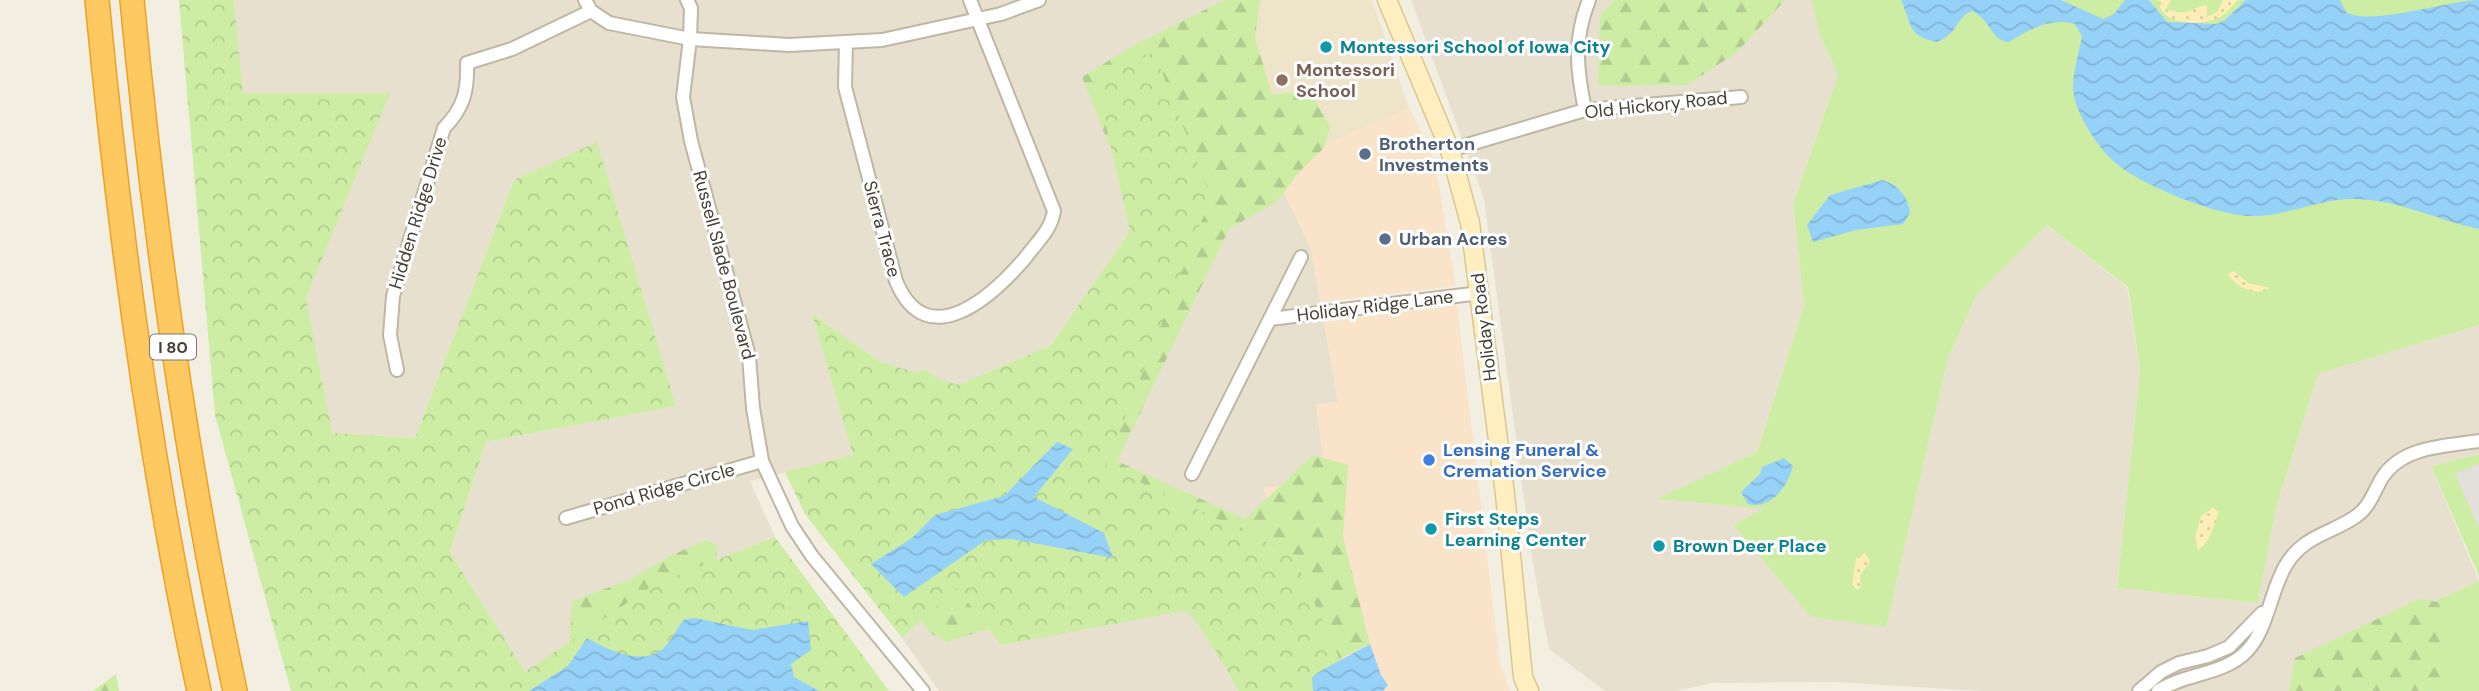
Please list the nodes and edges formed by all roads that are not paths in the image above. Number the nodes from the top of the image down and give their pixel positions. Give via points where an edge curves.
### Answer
1 (97, 0) edge
2 (132, 0) edge
3 (687, 0) edge
4 (970, 0) edge
5 (1039, 0) edge
6 (1387, 0) edge
7 (1589, 0) edge
8 (588, 6) edge
9 (978, 20) junction
10 (690, 39) junction
11 (846, 42) junction
12 (1741, 97) dead end
13 (1585, 110) junction
14 (1450, 150) junction
15 (1301, 257) dead end
16 (1480, 293) junction
17 (1270, 319) junction
18 (397, 370) dead end
19 (2479, 441) edge
20 (762, 461) junction
21 (1192, 474) dead end
22 (566, 518) dead end
23 (2267, 607) junction
24 (1524, 667) junction
25 (200, 691) edge
26 (235, 691) edge
27 (923, 691) edge
28 (1529, 691) edge
29 (1539, 691) edge
30 (2139, 691) edge
31 (2158, 691) edge

1 - 25 highway, I 80 via 136,340
2 - 26 highway, I 80 via 171,335
3 - 10 street, Russell Slade Boulevard
4 - 9 street
5 - 9 street
6 - 14 street, Holiday Road
7 - 13 street via 1576,47
8 - 10 street via 609,23
8 - 18 street, Hidden Ridge Drive via 523,45 467,63 468,90 457,114 444,128 393,296 390,335
9 - 11 street via 882,40
9 - 11 street, Sierra Trace via 1054,211 1050,227 987,298 948,315 932,317 917,312 904,301 896,281 845,87
10 - 11 street via 789,45
10 - 20 street, Russell Slade Boulevard via 684,97 691,141 750,356
12 - 13 street, Old Hickory Road
13 - 14 street, Old Hickory Road
14 - 16 street, Holiday Road via 1470,223
15 - 17 street, Holiday Ridge Lane
16 - 17 street, Holiday Ridge Lane
16 - 24 street, Holiday Road
17 - 21 street, Holiday Ridge Lane
19 - 23 street via 2402,459 2382,478 2358,515 2315,535 2293,555
20 - 22 street, Pond Ridge Circle
20 - 27 street, Russell Slade Boulevard via 792,526 812,556
23 - 30 street via 2229,647 2179,663
23 - 31 street via 2245,653
24 - 28 street, Holiday Road
24 - 29 street, Holiday Road

